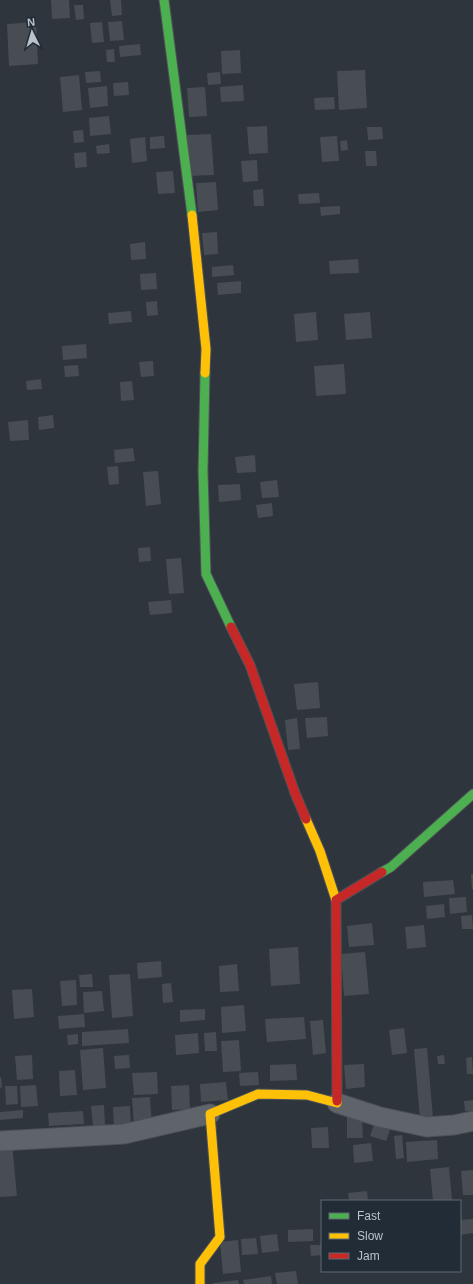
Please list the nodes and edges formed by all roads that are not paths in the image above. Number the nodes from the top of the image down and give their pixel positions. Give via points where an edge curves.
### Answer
1 (164, 0) edge
2 (473, 794) edge
3 (336, 900) junction
4 (337, 1103) junction
5 (210, 1114) junction
6 (473, 1121) edge
7 (0, 1141) edge
8 (200, 1284) edge

1 - 3 street via 193,222 206,349 202,471 206,574 250,665
2 - 3 street via 391,867
3 - 4 street
4 - 5 street via 307,1096 258,1094
4 - 6 street via 380,1117 428,1128
5 - 7 street via 124,1134
5 - 8 street via 220,1237 200,1264

